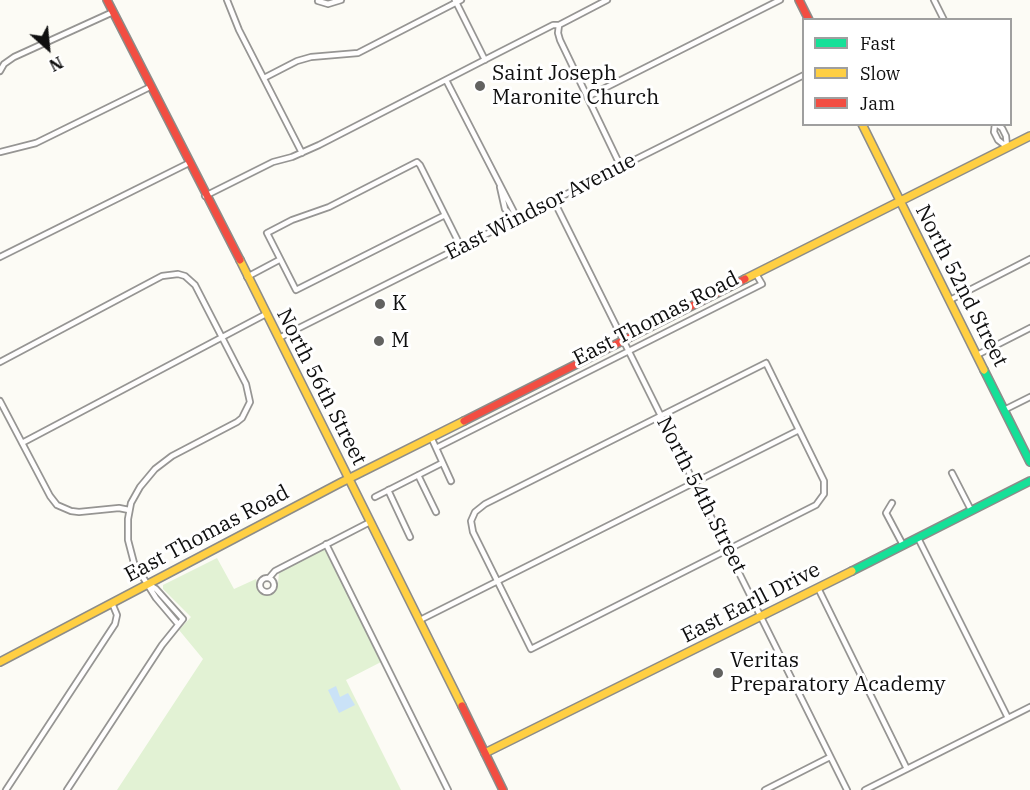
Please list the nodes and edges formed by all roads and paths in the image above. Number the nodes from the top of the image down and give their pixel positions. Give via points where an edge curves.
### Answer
1 (107, 0) edge
2 (227, 0) edge
3 (341, 0) edge
4 (607, 0) edge
5 (780, 0) edge
6 (799, 0) edge
7 (934, 0) edge
8 (318, 1) edge
9 (457, 1) edge
10 (113, 12) junction
11 (808, 18) edge
12 (943, 18) edge
13 (559, 25) junction
14 (485, 60) junction
15 (0, 71) edge
16 (802, 76) edge
17 (264, 78) junction
18 (446, 80) junction
19 (150, 87) junction
20 (587, 97) junction
21 (863, 126) edge
22 (996, 126) edge
23 (999, 126) edge
24 (1030, 136) edge
25 (1007, 147) junction
26 (0, 152) edge
27 (302, 153) junction
28 (189, 163) junction
29 (621, 167) junction
30 (205, 196) junction
31 (554, 201) junction
32 (900, 201) junction
33 (445, 215) junction
34 (516, 220) junction
35 (461, 247) junction
36 (0, 257) edge
37 (279, 260) junction
38 (1030, 260) edge
39 (756, 274) junction
40 (247, 277) junction
41 (950, 300) junction
42 (266, 314) junction
43 (1030, 328) edge
44 (222, 338) junction
45 (279, 338) junction
46 (623, 340) junction
47 (628, 351) junction
48 (977, 355) junction
49 (0, 362) edge
50 (1030, 397) edge
51 (0, 401) edge
52 (1004, 410) junction
53 (661, 415) junction
54 (799, 430) junction
55 (431, 437) junction
56 (22, 443) junction
57 (436, 448) junction
58 (1030, 462) edge
59 (442, 463) junction
60 (951, 473) dead end
61 (418, 475) junction
62 (348, 479) junction
63 (451, 481) dead end
64 (1030, 481) edge
65 (695, 483) junction
66 (388, 490) junction
67 (375, 497) dead end
68 (892, 503) dead end
69 (129, 510) junction
70 (971, 510) junction
71 (436, 512) dead end
72 (370, 522) junction
73 (410, 537) dead end
74 (918, 538) junction
75 (326, 544) junction
76 (903, 545) junction
77 (728, 549) junction
78 (269, 578) dead end
79 (498, 582) junction
80 (148, 584) junction
81 (818, 588) junction
82 (112, 603) junction
83 (762, 616) junction
84 (420, 620) junction
85 (178, 624) junction
86 (0, 662) edge
87 (1030, 707) edge
88 (1008, 718) junction
89 (485, 753) junction
90 (830, 757) junction
91 (907, 769) junction
92 (6, 790) edge
93 (67, 790) edge
94 (448, 790) edge
95 (503, 790) edge
96 (765, 790) edge
97 (847, 790) edge
98 (865, 790) edge

1 - 10 main road, North 56th Street
2 - 17 street
3 - 8 street via 328,4
4 - 13 street
5 - 20 street
6 - 11 main road
7 - 12 street
9 - 14 street
9 - 17 street via 364,51 311,57
10 - 15 street via 14,57
10 - 19 main road, North 56th Street
13 - 14 street
13 - 20 street via 560,40
14 - 18 street
16 - 29 street, East Windsor Avenue
17 - 27 street
18 - 27 street
18 - 34 street via 506,200 505,209
19 - 26 street via 36,143
19 - 28 main road, North 56th Street
20 - 29 street
21 - 32 main road, North 52nd Street
22 - 25 street via 998,140
23 - 25 street
24 - 25 main road, East Thomas Road
25 - 32 main road, East Thomas Road
27 - 30 street via 273,162
28 - 30 main road, North 56th Street
28 - 36 street
29 - 31 street, East Windsor Avenue
30 - 40 main road, North 56th Street
31 - 34 street, East Windsor Avenue
31 - 46 street, North 54th Street
32 - 39 main road, East Thomas Road
32 - 41 main road, North 52nd Street
33 - 35 street
33 - 37 street via 296,290
33 - 37 street via 417,162 329,207 267,233
34 - 35 street, East Windsor Avenue
35 - 45 street, East Windsor Avenue
37 - 40 street
38 - 41 street
39 - 46 main road, East Thomas Road
39 - 47 street, East Thomas Road via 762,284
40 - 42 main road, North 56th Street
41 - 48 main road, North 52nd Street
42 - 44 street
42 - 45 main road, North 56th Street
43 - 48 street
44 - 49 street via 195,285 174,273
44 - 56 street
44 - 69 street via 250,396 242,418 155,469 140,487
45 - 62 main road, North 56th Street
46 - 47 street, North 54th Street
46 - 55 main road, East Thomas Road
47 - 53 street, North 54th Street
47 - 57 street, East Thomas Road
48 - 52 main road, North 52nd Street
50 - 52 street
51 - 56 street
52 - 58 main road, North 52nd Street
53 - 54 street via 766,363
53 - 65 street, North 54th Street
53 - 79 street via 475,512 471,521 473,532
54 - 65 street
54 - 77 street via 824,482 824,494 816,505
55 - 57 street
55 - 62 main road, East Thomas Road
56 - 69 street via 57,505 71,512
57 - 59 street
59 - 61 street
59 - 63 street
60 - 70 street
61 - 66 street
61 - 71 street
62 - 72 main road, North 56th Street
62 - 80 main road, East Thomas Road
64 - 70 main road, East Earll Drive
65 - 77 street, North 54th Street
65 - 79 street
66 - 67 street
66 - 73 street
68 - 76 street via 886,513
69 - 80 street via 130,553
70 - 74 main road, East Earll Drive
72 - 75 street
72 - 84 main road, North 56th Street
74 - 76 main road, East Earll Drive
74 - 88 street
75 - 78 street
75 - 94 street
76 - 81 main road, East Earll Drive
77 - 79 street via 531,649
77 - 83 street, North 54th Street
79 - 84 street
80 - 82 main road, East Thomas Road
80 - 85 street
80 - 85 street via 183,619
81 - 83 main road, East Earll Drive
81 - 91 street
82 - 86 main road, East Thomas Road
82 - 92 street via 117,615 115,624
83 - 89 main road, East Earll Drive
83 - 90 street, North 54th Street
84 - 89 main road, North 56th Street
85 - 93 street
87 - 88 street
88 - 91 street
89 - 95 main road, North 56th Street
90 - 96 street
90 - 97 street, North 54th Street
91 - 98 street

